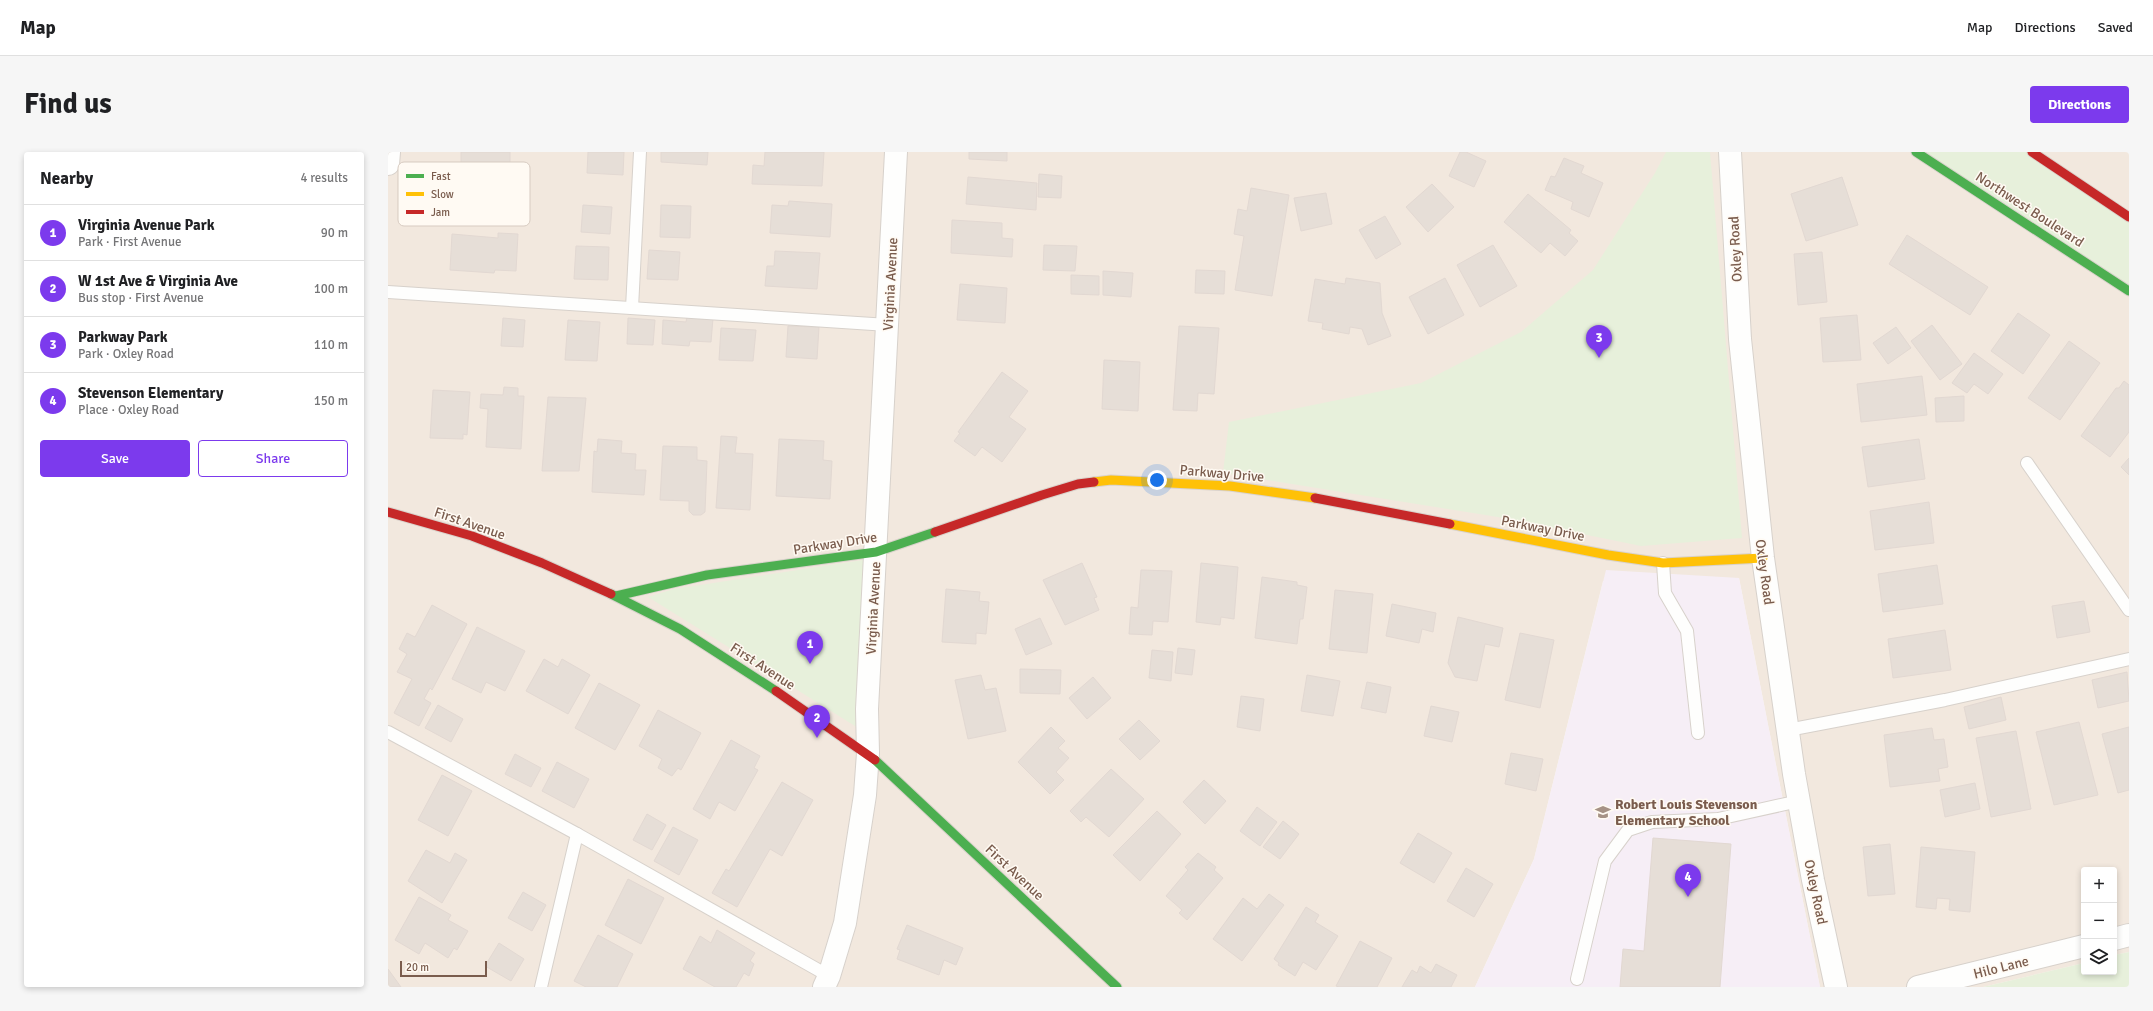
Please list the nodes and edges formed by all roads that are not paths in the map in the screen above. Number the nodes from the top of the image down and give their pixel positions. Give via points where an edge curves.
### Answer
1 (389, 152) edge
2 (640, 152) edge
3 (896, 152) edge
4 (1730, 152) edge
5 (1916, 152) edge
6 (2032, 152) edge
7 (388, 164) edge
8 (2129, 217) edge
9 (2129, 291) edge
10 (388, 292) edge
11 (632, 308) junction
12 (888, 325) junction
13 (2026, 463) dead end
14 (388, 512) edge
15 (876, 552) junction
16 (1763, 558) junction
17 (1663, 563) junction
18 (616, 596) junction
19 (2129, 610) edge
20 (2129, 659) edge
21 (1788, 730) junction
22 (388, 732) edge
23 (1698, 733) dead end
24 (868, 753) junction
25 (1799, 801) junction
26 (577, 834) junction
27 (2129, 936) edge
28 (2117, 938) edge
29 (2081, 947) edge
30 (1577, 979) dead end
31 (827, 982) edge
32 (541, 987) edge
33 (1117, 987) edge
34 (1836, 987) edge
35 (1918, 987) edge

1 - 7 street
2 - 11 lane
3 - 12 street, Virginia Avenue
4 - 16 street, Oxley Road via 1740,339
5 - 9 street, Northwest Boulevard
6 - 8 street
10 - 11 lane
11 - 12 lane
12 - 15 street, Virginia Avenue
13 - 19 lane
14 - 18 street, First Avenue via 472,536
15 - 17 street, Parkway Drive via 1042,495 1078,484 1111,480 1230,486 1316,498 1608,555
15 - 18 street, Parkway Drive via 707,575
15 - 24 street, Virginia Avenue via 867,709
16 - 17 street, Parkway Drive
16 - 21 street, Oxley Road
17 - 23 lane via 1664,593 1687,631
18 - 24 street, First Avenue via 722,656
20 - 21 lane via 1945,700
21 - 25 street, Oxley Road
22 - 26 lane
24 - 31 street, Virginia Avenue via 865,795 845,923
24 - 33 street, First Avenue
25 - 30 lane via 1718,819 1652,822 1628,830 1605,861
25 - 34 street, Oxley Road
26 - 31 lane
26 - 32 lane
27 - 28 street
29 - 35 street, Hilo Lane

